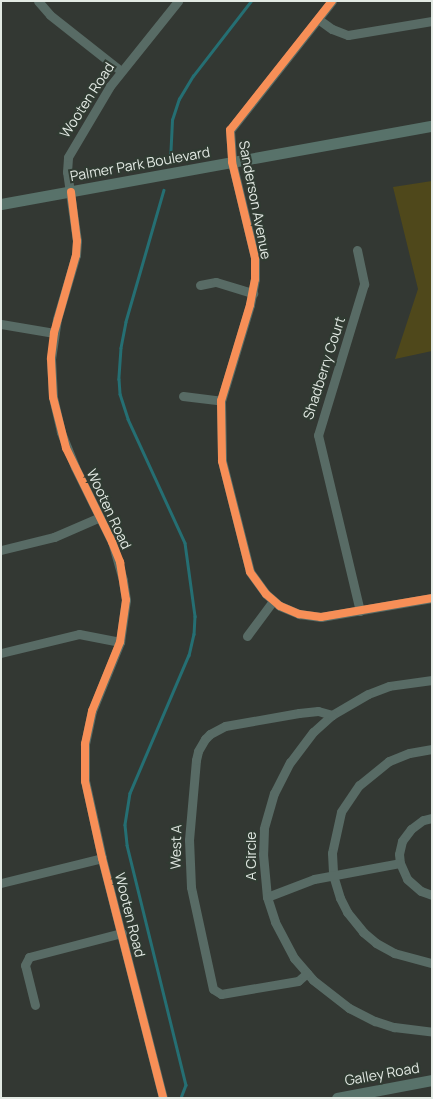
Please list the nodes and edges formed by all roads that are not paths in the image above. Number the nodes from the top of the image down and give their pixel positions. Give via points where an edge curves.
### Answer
1 (38, 1) edge
2 (178, 1) edge
3 (332, 1) edge
4 (318, 19) junction
5 (432, 21) edge
6 (121, 72) junction
7 (432, 126) edge
8 (232, 162) junction
9 (71, 192) junction
10 (1, 204) edge
11 (357, 250) dead end
12 (200, 285) dead end
13 (254, 293) junction
14 (1, 324) edge
15 (54, 333) junction
16 (183, 396) dead end
17 (221, 401) junction
18 (100, 517) junction
19 (1, 550) edge
20 (432, 598) edge
21 (273, 601) junction
22 (360, 611) junction
23 (247, 636) dead end
24 (120, 642) junction
25 (1, 653) edge
26 (432, 680) edge
27 (332, 714) junction
28 (432, 749) edge
29 (432, 818) edge
30 (102, 858) junction
31 (400, 863) junction
32 (333, 875) junction
33 (1, 883) edge
34 (432, 895) edge
35 (267, 897) junction
36 (122, 933) junction
37 (432, 963) edge
38 (307, 973) junction
39 (34, 1006) dead end
40 (392, 1026) junction
41 (432, 1032) edge
42 (390, 1037) dead end
43 (432, 1080) edge
44 (163, 1098) edge
45 (337, 1098) edge

1 - 6 street via 50,15
2 - 6 street, Wooten Road
3 - 4 street, Sanderson Avenue
4 - 5 street via 348,35
4 - 8 street, Sanderson Avenue via 233,124 229,138
6 - 9 street, Wooten Road via 96,105 71,150 67,165
7 - 8 main road, Palmer Park Boulevard
8 - 9 main road, Palmer Park Boulevard
8 - 13 street, Sanderson Avenue via 255,258
9 - 10 main road, Palmer Park Boulevard
9 - 15 street, Wooten Road via 77,227 76,255
11 - 22 street, Shadberry Court via 364,284 318,435
12 - 13 street via 216,282
13 - 17 street, Sanderson Avenue
14 - 15 street
15 - 18 street, Wooten Road via 51,378 56,415 69,454
16 - 17 street
17 - 21 street, Sanderson Avenue via 222,461 243,550 254,580
18 - 19 street via 54,537
18 - 24 street, Wooten Road via 112,542 123,580 126,600
20 - 22 street
21 - 22 street via 289,611 310,616
21 - 23 street
24 - 25 street via 79,634
24 - 30 street, Wooten Road via 92,711 84,744 88,797
26 - 27 street, A Circle via 389,686
27 - 35 street, A Circle via 297,752 274,793 263,842
27 - 38 street, West A via 318,711 298,713 226,726 205,739 196,760 189,840 190,888 213,989 221,994 298,981
28 - 32 street via 389,761 352,793 335,832
29 - 31 street via 419,822 407,833 401,846
30 - 33 street
30 - 36 street, Wooten Road
31 - 32 street
31 - 34 street via 412,886
32 - 35 street via 299,883
32 - 37 street via 347,912 370,938 394,953
35 - 38 street, A Circle via 283,940
36 - 39 street via 29,957 25,965
36 - 44 street, Wooten Road
38 - 40 street, A Circle via 349,1008
40 - 41 street, A Circle
40 - 42 street
43 - 45 main road, Galley Road

